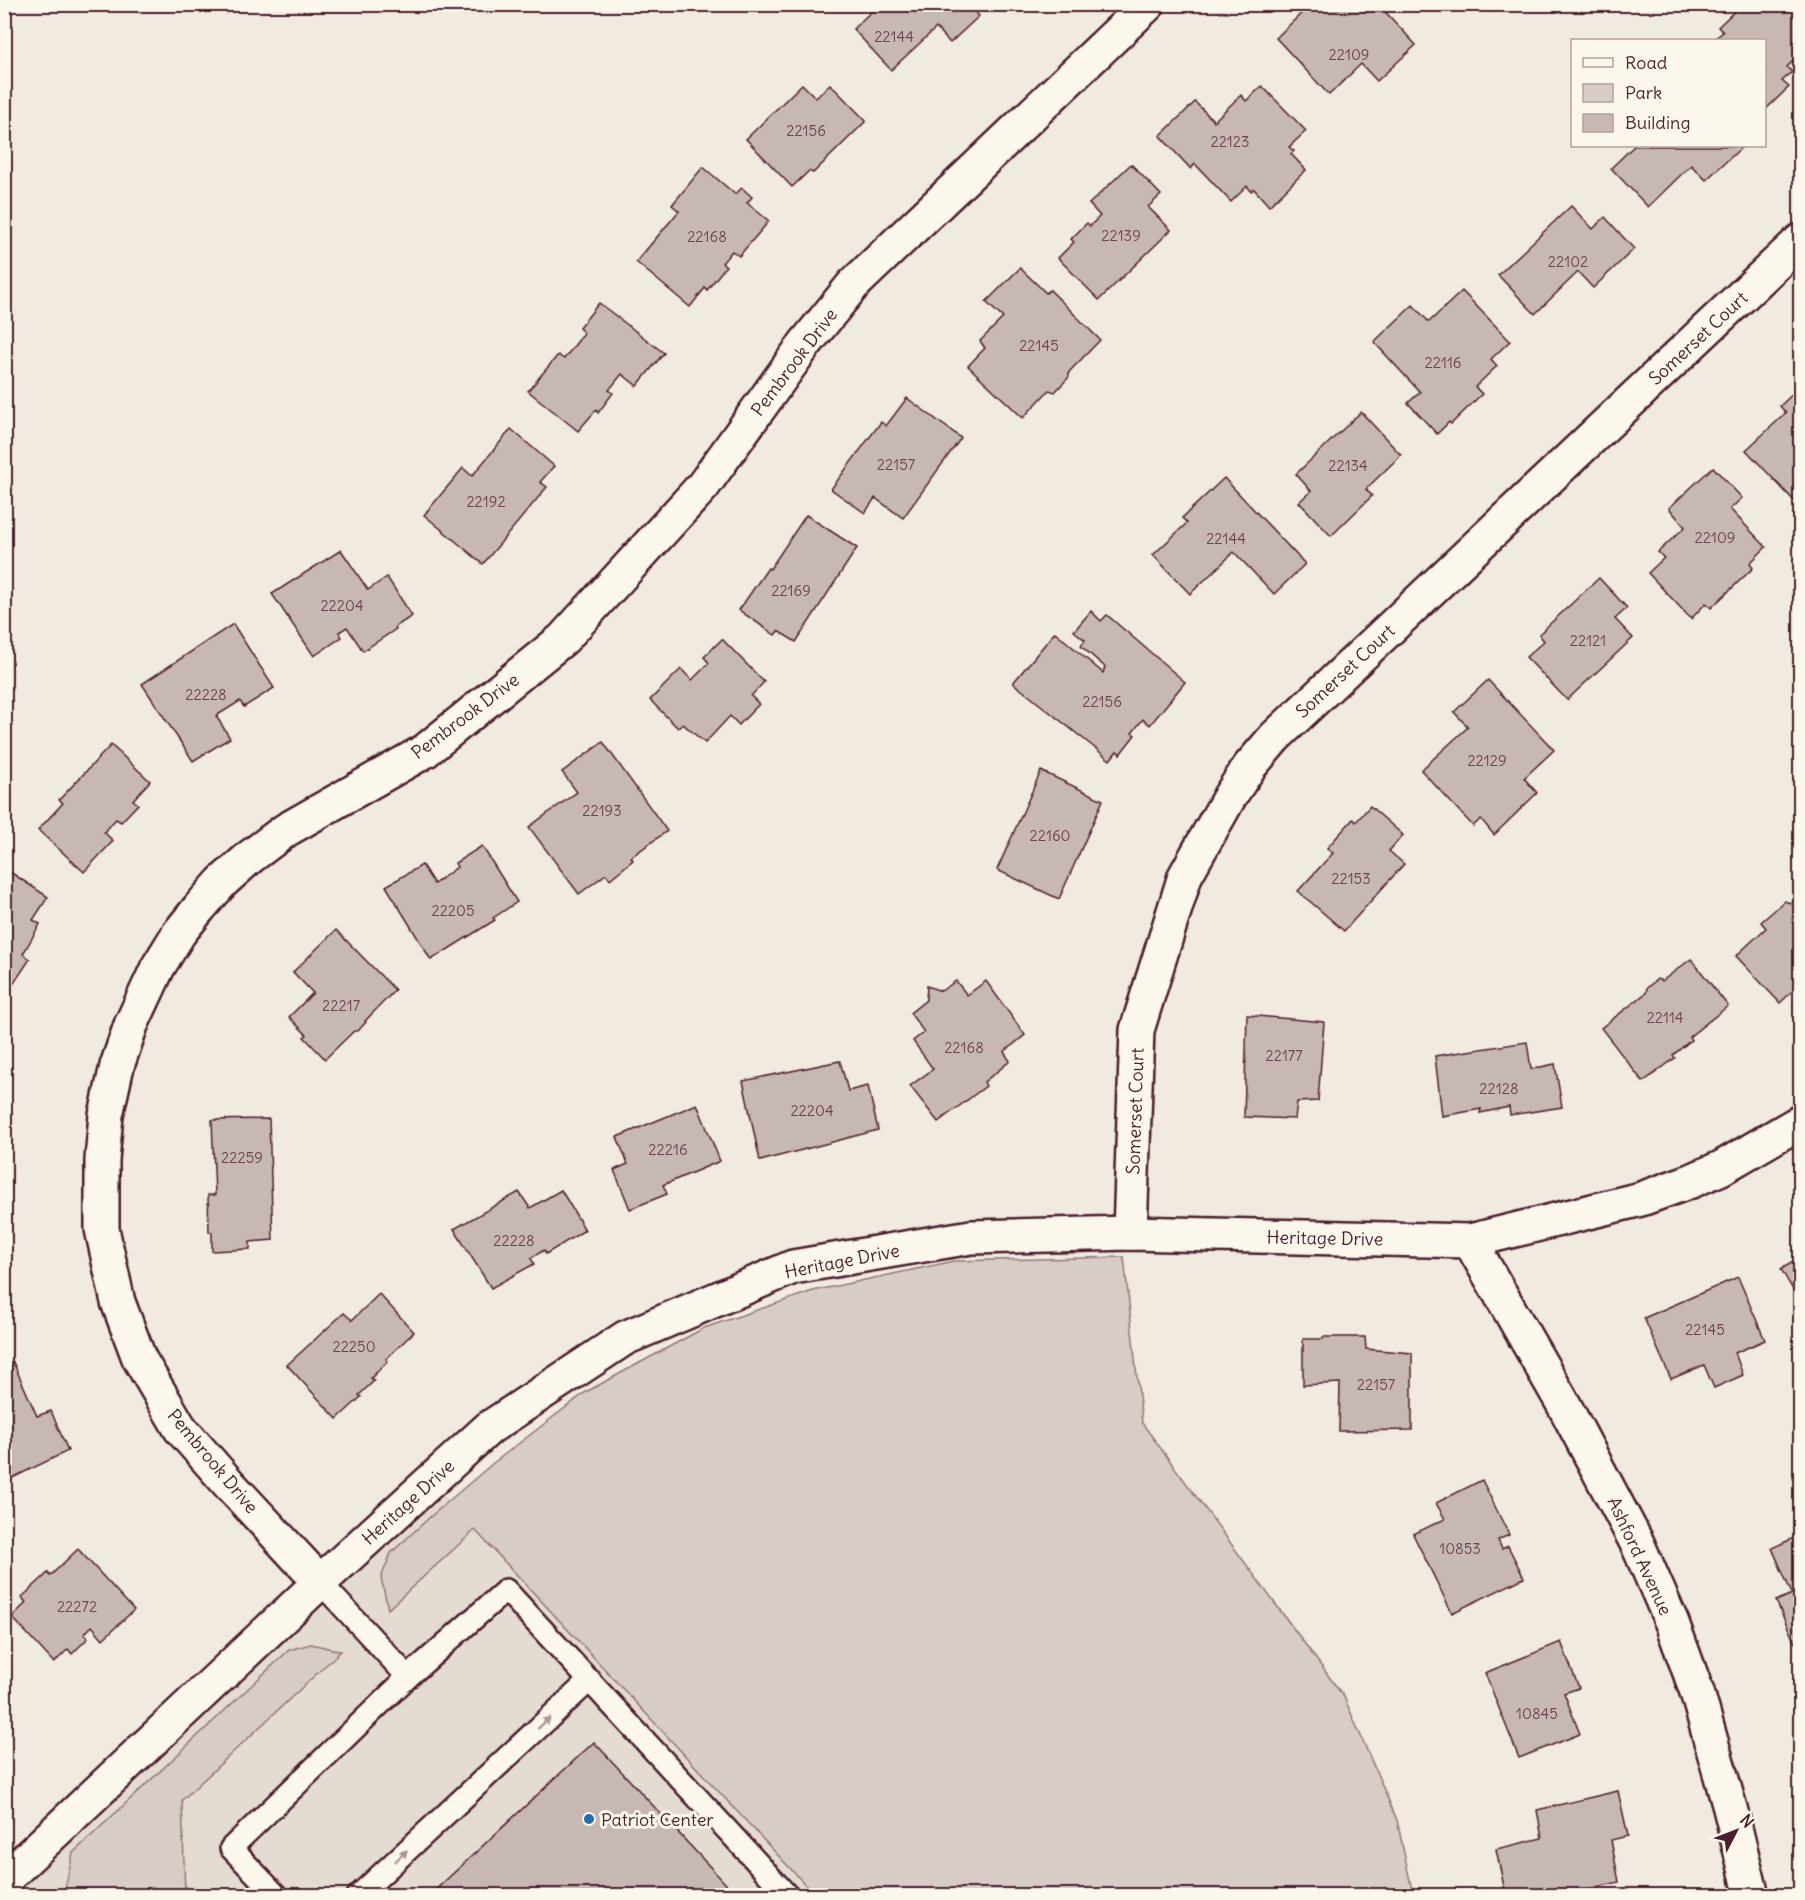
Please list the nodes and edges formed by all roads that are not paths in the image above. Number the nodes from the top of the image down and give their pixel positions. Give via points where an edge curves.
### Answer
1 (1148, 4) edge
2 (1800, 241) edge
3 (1800, 1122) edge
4 (1130, 1233) junction
5 (1470, 1241) junction
6 (320, 1582) junction
7 (408, 1677) junction
8 (590, 1680) junction
9 (4, 1880) edge
10 (277, 1896) edge
11 (358, 1896) edge
12 (788, 1896) edge
13 (1752, 1896) edge

1 - 6 street, Pembrook Drive via 854,285 805,344 703,486 563,639 425,751 286,830 250,857 200,907 158,967 131,1025 106,1115 102,1229 118,1302 140,1358 180,1428
2 - 4 street, Somerset Court via 1275,736 1250,766 1185,876 1137,1030
3 - 5 street, Heritage Drive via 1721,1167 1641,1199
4 - 5 street, Heritage Drive
4 - 6 street, Heritage Drive via 971,1237 793,1267 625,1338 489,1428
5 - 13 street, Ashford Avenue via 1638,1545 1672,1623 1697,1692
6 - 7 lane
6 - 9 street, Heritage Drive
7 - 8 lane via 506,1590
7 - 10 lane via 231,1848
11 -> 8 lane
8 - 12 lane

